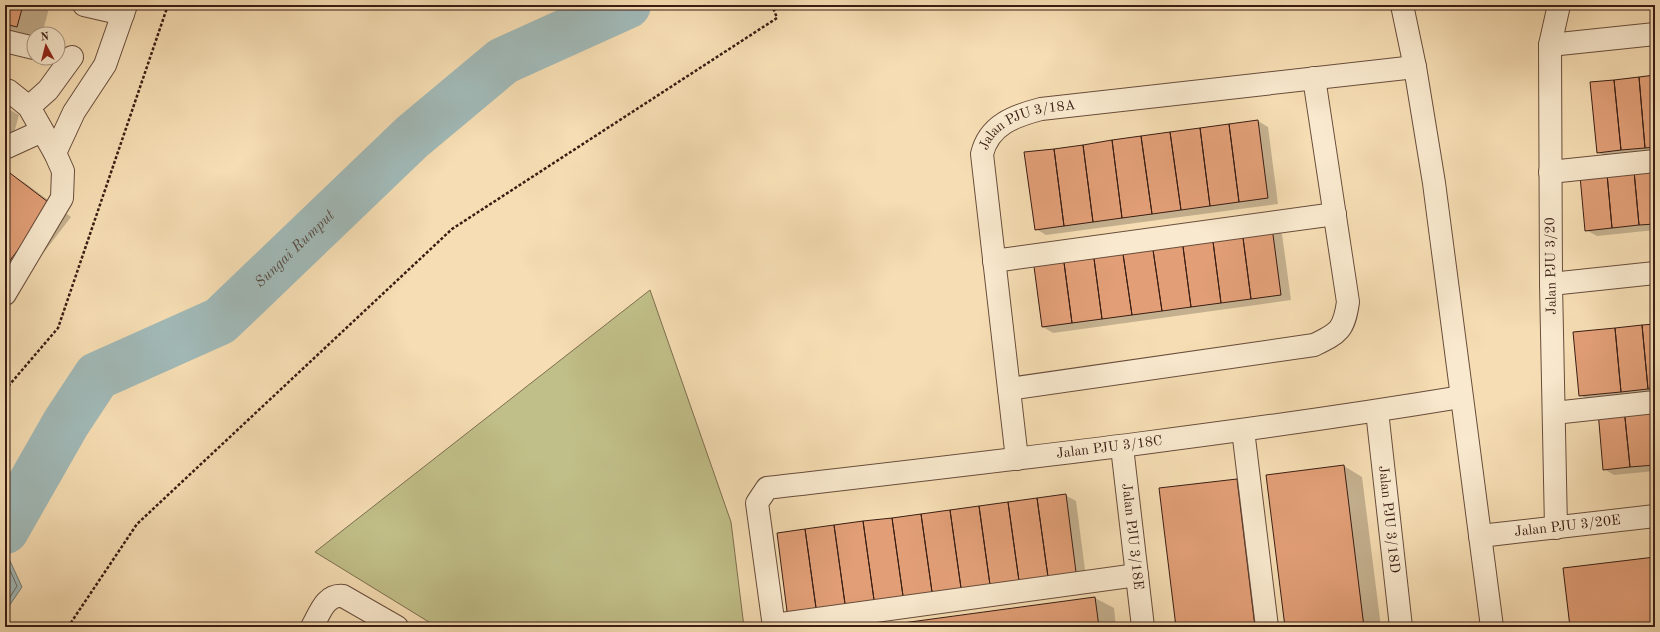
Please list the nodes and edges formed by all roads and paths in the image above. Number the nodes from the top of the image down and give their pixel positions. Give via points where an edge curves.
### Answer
1 (84, 5) edge
2 (168, 5) edge
3 (772, 5) edge
4 (1402, 5) edge
5 (1559, 5) edge
6 (125, 10) edge
7 (1655, 34) edge
8 (5, 40) edge
9 (1550, 45) junction
10 (26, 46) edge
11 (66, 55) edge
12 (105, 65) junction
13 (60, 66) edge
14 (1415, 66) junction
15 (1314, 78) junction
16 (5, 90) edge
17 (29, 107) junction
18 (42, 131) junction
19 (7, 147) dead end
20 (55, 153) junction
21 (1655, 161) edge
22 (1550, 172) junction
23 (1335, 214) junction
24 (994, 261) junction
25 (1655, 273) edge
26 (1551, 284) junction
27 (5, 294) edge
28 (1009, 389) junction
29 (5, 390) edge
30 (1461, 397) junction
31 (1655, 402) edge
32 (1377, 411) junction
33 (1554, 413) junction
34 (1243, 430) junction
35 (1122, 447) junction
36 (1017, 459) junction
37 (1655, 516) edge
38 (1556, 528) junction
39 (1480, 536) junction
40 (1137, 575) junction
41 (774, 626) edge
42 (68, 627) edge
43 (312, 627) edge
44 (397, 627) edge
45 (1143, 627) edge
46 (1267, 627) edge
47 (1401, 627) edge
48 (1492, 627) edge

1 - 6 street
2 - 29 path via 58,328
3 - 42 path via 777,18 452,229 137,524
4 - 14 street
5 - 9 street, Jalan PJU 3/20
6 - 12 street
7 - 9 street
8 - 10 street
9 - 22 street, Jalan PJU 3/20
11 - 12 street
12 - 20 street via 74,112
13 - 17 street via 48,90
14 - 15 street, Jalan PJU 3/18A
14 - 30 street via 1434,183
15 - 23 street
15 - 24 street, Jalan PJU 3/18A via 1041,109 1018,115 996,129 985,141 982,154
16 - 17 street
17 - 18 street
18 - 19 street
18 - 20 street
20 - 27 street via 63,171 62,198
21 - 22 street
22 - 26 street, Jalan PJU 3/20
23 - 24 street
23 - 28 street via 1348,302 1346,320 1335,335 1314,345
24 - 28 street, Jalan PJU 3/18A
25 - 26 street
26 - 33 street, Jalan PJU 3/20
28 - 36 street, Jalan PJU 3/18A
30 - 32 street, Jalan PJU 3/18C
30 - 39 street
31 - 33 street
32 - 34 street, Jalan PJU 3/18C
32 - 47 street, Jalan PJU 3/18D
33 - 38 street, Jalan PJU 3/20
34 - 35 street, Jalan PJU 3/18C
34 - 46 street
35 - 36 street, Jalan PJU 3/18C
35 - 40 street, Jalan PJU 3/18E
36 - 41 street, Jalan PJU 3/18C via 768,488 757,503
37 - 38 street, Jalan PJU 3/20E
38 - 39 street, Jalan PJU 3/20E
39 - 48 street
40 - 41 street
40 - 45 street, Jalan PJU 3/18E
43 - 44 street via 328,600 335,595 343,596

